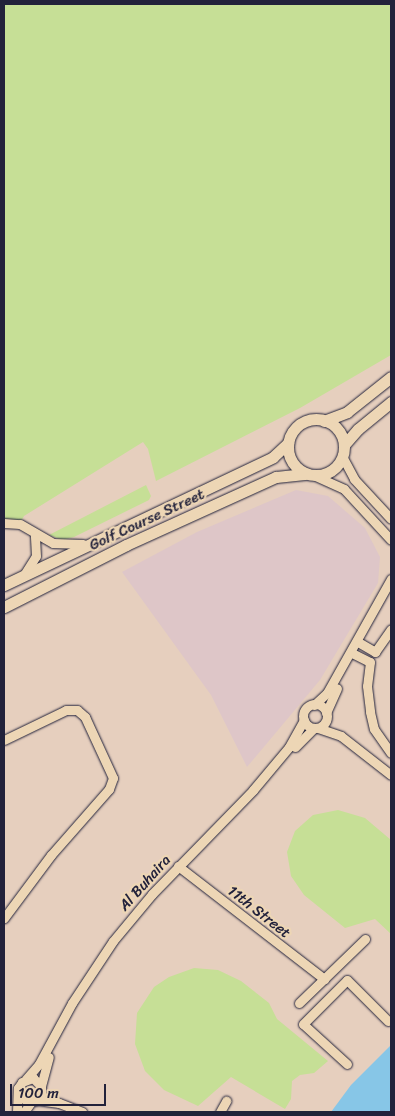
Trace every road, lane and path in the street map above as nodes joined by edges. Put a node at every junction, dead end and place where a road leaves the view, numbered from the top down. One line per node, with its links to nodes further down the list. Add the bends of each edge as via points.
1 (391, 377): 3 (main road, via 347,412)
2 (391, 402): 5 (main road, via 358,429)
3 (324, 421): 4 (main road, via 301,424); 5 (main road, via 338,430)
4 (288, 443): 6 (main road, via 292,462); 12 (main road, Golf Course Street, via 273,458)
5 (343, 450): 6 (main road, via 331,471); 7 (street, via 354,479)
6 (310, 475): 9 (street, via 344,489); 17 (main road, Golf Course Street, via 290,474 268,481 126,545)
7 (391, 519): 9 (street)
8 (4, 523): 10 (street, via 20,524)
9 (382, 527): 11 (street)
10 (35, 534): 12 (street, via 66,546); 13 (street, via 36,556)
11 (391, 540)
12 (91, 542): 13 (main road, Golf Course Street)
13 (24, 575): 15 (main road, Golf Course Street)
14 (391, 579): 19 (street)
15 (4, 585)
16 (391, 593): 19 (street)
17 (4, 607)
18 (391, 629): 20 (street)
19 (360, 643): 20 (street); 21 (street)
20 (375, 652): 22 (street)
21 (354, 654): 22 (street); 23 (street, via 328,693); 24 (street)
22 (370, 662): 29 (street, via 367,686 370,712 374,729)
23 (314, 705): 24 (street, via 322,707); 25 (street, via 305,710)
24 (326, 714): 26 (street); 27 (street)
25 (304, 720): 26 (street); 31 (street, Al Buhaira, via 289,747 253,790)
26 (316, 728): 27 (street); 31 (street, Al Buhaira, via 238,814)
27 (340, 736): 30 (street)
28 (4, 740): 32 (street, via 66,710 77,710 85,717 113,778 110,789 51,855)
29 (391, 753)
30 (391, 775)
31 (180, 868): 34 (street, 11th Street); 38 (street, Al Buhaira, via 113,947)
32 (4, 918)
33 (365, 939): 34 (street)
34 (324, 979): 35 (street)
35 (315, 988): 36 (street); 37 (street)
36 (328, 1000): 39 (street, via 347,980); 40 (street, via 303,1024)
37 (299, 1003)
38 (65, 1021): 41 (street, Al Buhaira); 42 (street, Al Buhaira, via 45,1064)
39 (388, 1021)
40 (347, 1064)
41 (26, 1079): 42 (street, via 35,1079); 43 (street, via 19,1086)
42 (41, 1086): 44 (street); 46 (street)
43 (20, 1096): 44 (street); 47 (street)
44 (34, 1101): 46 (street); 48 (street)
45 (226, 1101): 50 (street)
46 (59, 1103): 49 (street)
47 (17, 1112)
48 (24, 1112)
49 (82, 1112)
50 (220, 1112)

